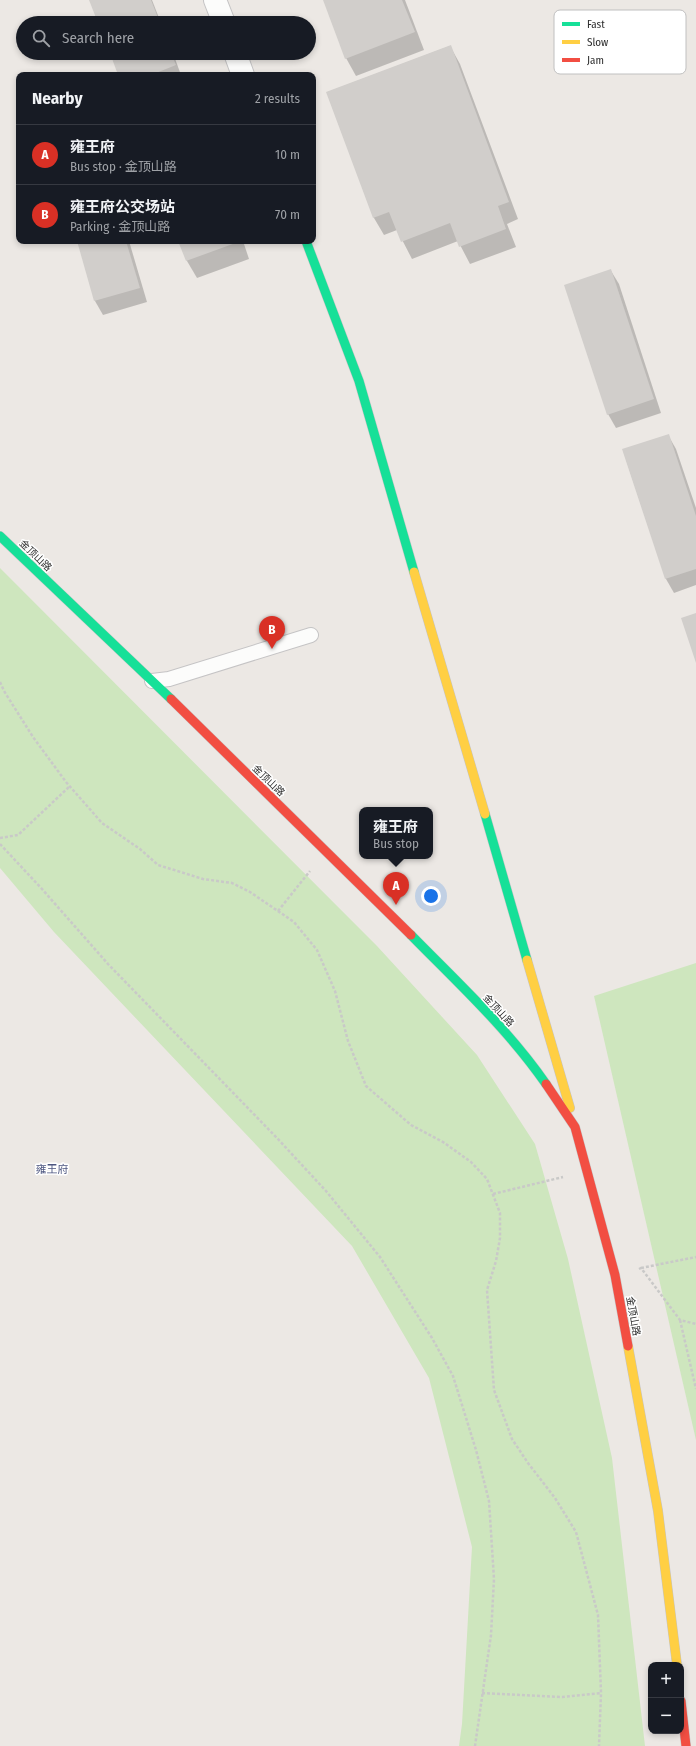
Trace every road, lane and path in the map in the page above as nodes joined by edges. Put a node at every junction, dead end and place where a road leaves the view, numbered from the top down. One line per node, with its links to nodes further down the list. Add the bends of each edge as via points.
1 (215, 0): 2 (street)
2 (221, 16)
3 (238, 60): 4 (street)
4 (242, 72)
5 (307, 244): 15 (street, via 358,381)
6 (0, 536): 8 (street, 金顶山路)
7 (311, 635): 8 (lane, via 169,679)
8 (152, 681): 13 (street, 金顶山路)
9 (0, 682): 10 (path, via 33,737)
10 (70, 786): 11 (path, via 18,835); 14 (path, via 102,823 158,865 203,879 232,884 250,892)
11 (0, 838)
12 (0, 844): 25 (path, via 108,964 326,1191 380,1257 432,1338 453,1376 489,1501 494,1579)
13 (325, 851): 14 (path); 15 (street, 金顶山路, via 495,1020 531,1062)
14 (278, 911): 17 (path, via 294,922 317,950 335,991 348,1041 366,1086 411,1125 443,1142 471,1162 487,1179)
15 (575, 1127): 16 (street, 金顶山路)
16 (587, 1171): 17 (path); 20 (street, 金顶山路)
17 (493, 1194): 26 (path, via 500,1213 500,1238 487,1290 494,1390 512,1439 576,1532 598,1615)
18 (696, 1257): 19 (path)
19 (640, 1268): 20 (path); 21 (path)
20 (615, 1275): 24 (street, 金顶山路, via 658,1511)
21 (680, 1320): 22 (path); 23 (path)
22 (696, 1324)
23 (696, 1389)
24 (677, 1662)
25 (482, 1693): 26 (path, via 562,1697); 28 (path)
26 (601, 1693): 29 (path)
27 (684, 1728): 30 (street)
28 (475, 1746)
29 (600, 1746)
30 (686, 1746)

